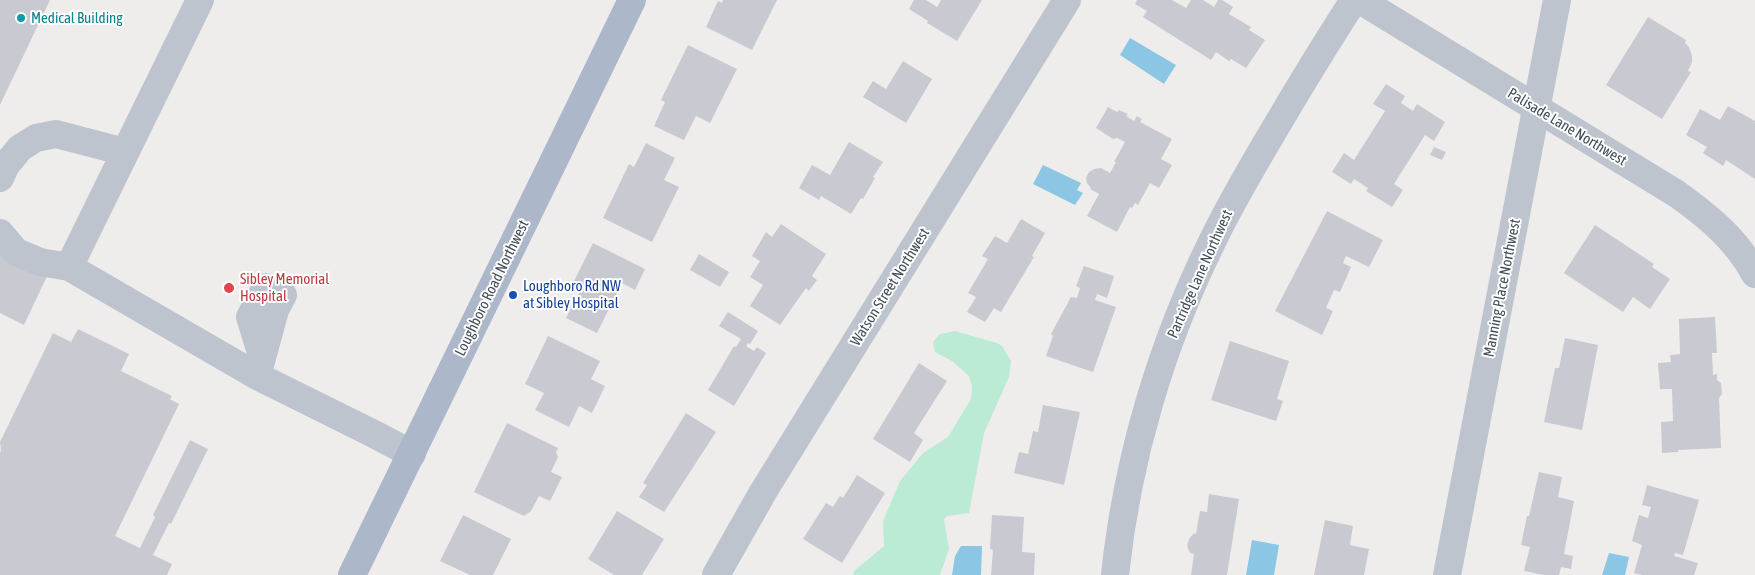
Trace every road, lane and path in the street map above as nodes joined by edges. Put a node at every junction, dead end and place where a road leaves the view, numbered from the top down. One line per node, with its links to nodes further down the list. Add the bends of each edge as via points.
1 (200, 0): 8 (street)
2 (632, 0): 15 (main road, Loughboro Road Northwest)
3 (1068, 0): 17 (street, Watson Street Northwest, via 763,492)
4 (1354, 0): 18 (street, Partridge Lane Northwest, via 1244,181 1187,296 1162,364 1137,450)
5 (1360, 0): 7 (street, Palisade Lane Northwest)
6 (1557, 0): 7 (street, Manning Place Northwest)
7 (1536, 108): 12 (street, Palisade Lane Northwest, via 1698,210 1719,226); 19 (street, Manning Place Northwest)
8 (126, 152): 9 (street, via 56,134 36,138 20,148); 11 (street)
9 (0, 178)
10 (0, 233): 11 (street, via 16,252 40,262)
11 (69, 267): 14 (street)
12 (1755, 274)
13 (275, 291): 14 (street, via 275,310)
14 (260, 366): 15 (street)
15 (412, 454): 16 (main road, Loughboro Road Northwest)
16 (352, 575)
17 (716, 575)
18 (1114, 575)
19 (1447, 575)

